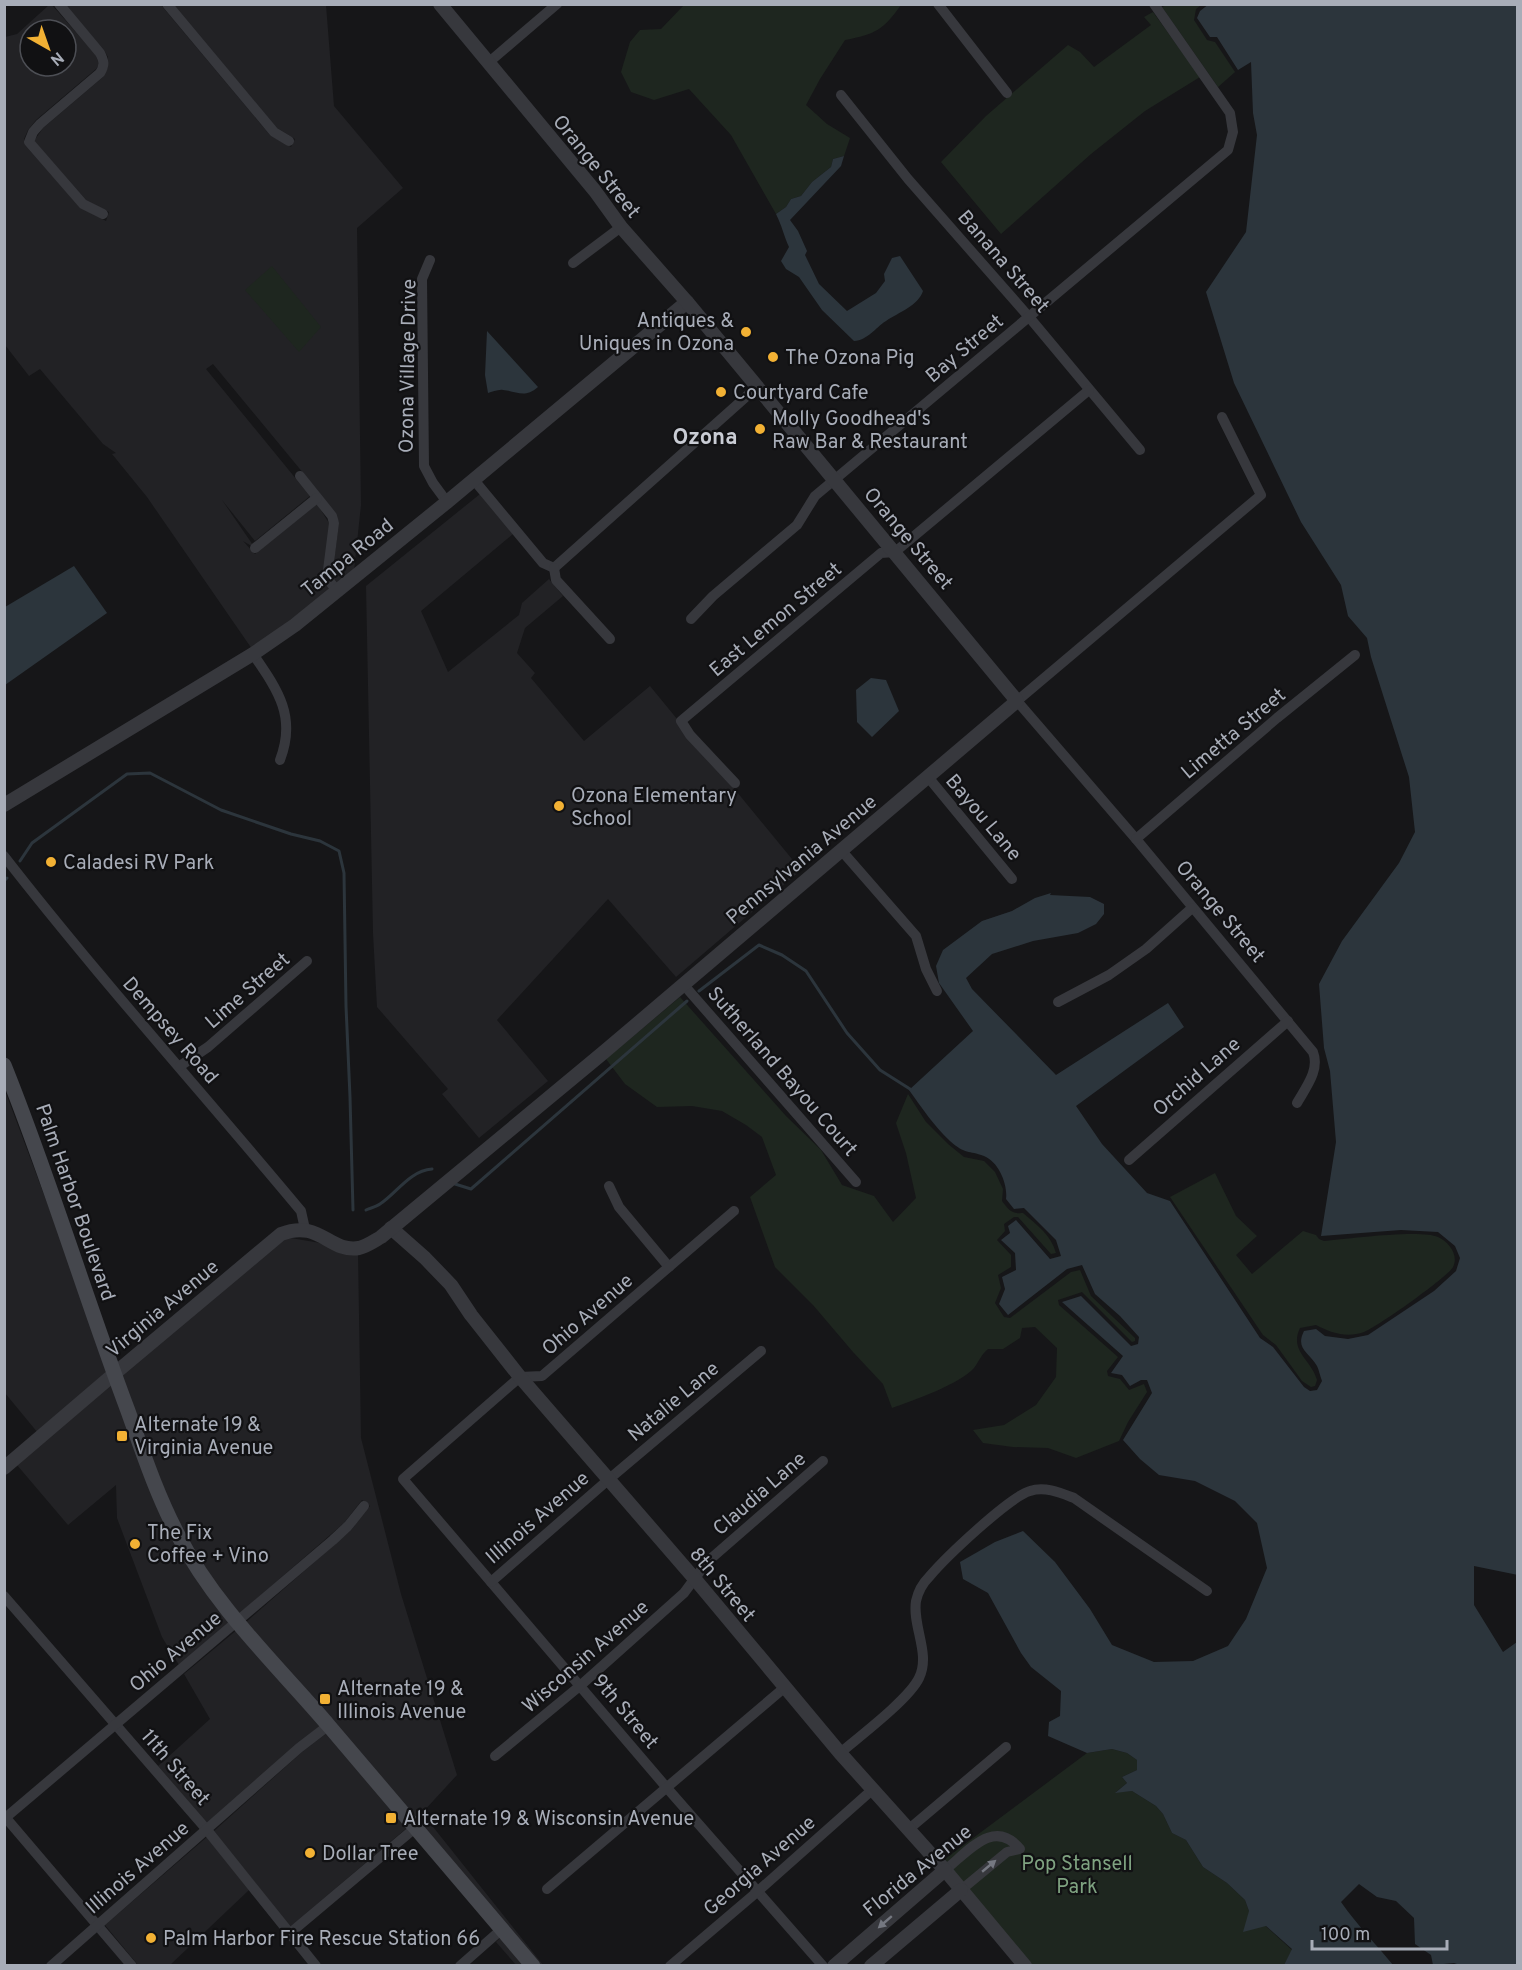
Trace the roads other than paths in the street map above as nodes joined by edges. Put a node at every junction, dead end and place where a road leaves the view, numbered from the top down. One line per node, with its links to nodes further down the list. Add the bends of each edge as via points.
1 (58, 4): 11 (street, via 100,53 104,67 40,124 29,142 83,204)
2 (167, 4): 10 (street, via 274,132)
3 (440, 4): 7 (street, Orange Street)
4 (557, 4): 7 (street)
5 (938, 4): 8 (street)
6 (1154, 4): 16 (street, Bay Street, via 1230,113 1233,132 1228,150)
7 (488, 63): 12 (street, Orange Street)
8 (1007, 93)
9 (841, 95): 16 (street, Banana Street, via 908,179)
10 (289, 141)
11 (103, 214)
12 (621, 227): 14 (street); 15 (street, Orange Street)
13 (430, 260): 25 (street, Ozona Village Drive, via 422,279 424,466)
14 (573, 263)
15 (687, 302): 17 (street, Orange Street); 22 (street, Tampa Road)
16 (1029, 317): 18 (street, Banana Street); 23 (street, Bay Street)
17 (758, 387): 23 (street, Orange Street); 28 (street)
18 (1089, 390): 20 (street, Banana Street); 27 (street, East Lemon Street)
19 (1222, 417): 34 (street, Pennsylvania Avenue, via 1261,495)
20 (1140, 450)
21 (300, 476): 24 (street)
22 (474, 480): 25 (street, Tampa Road); 28 (street, via 543,563)
23 (834, 480): 27 (street, Orange Street); 30 (street, Bay Street, via 815,496 797,525)
24 (317, 498): 26 (street); 29 (street, via 334,523 327,578)
25 (447, 502): 29 (street, Tampa Road)
26 (255, 548)
27 (895, 552): 34 (street, Orange Street); 37 (street, East Lemon Street, via 881,553 681,721)
28 (554, 568): 31 (street, via 556,580)
29 (337, 591): 32 (street, Tampa Road)
30 (692, 618)
31 (610, 639)
32 (254, 654): 35 (street, via 283,704 288,726); 38 (street, Tampa Road)
33 (1355, 655): 39 (street, Limetta Street)
34 (1017, 701): 36 (street, Pennsylvania Avenue); 39 (street, Orange Street)
35 (280, 760)
36 (928, 777): 40 (street, Pennsylvania Avenue); 42 (street, Bayou Lane)
37 (735, 783)
38 (4, 805)
39 (1136, 839): 43 (street, Orange Street)
40 (841, 850): 45 (street, Pennsylvania Avenue); 46 (street, via 915,936)
41 (4, 856): 50 (street, Dempsey Road, via 124,1005)
42 (1012, 879)
43 (1192, 908): 47 (street, via 1146,949 1109,975); 48 (street, Orange Street)
44 (307, 961): 50 (street, Lime Street, via 208,1047)
45 (683, 984): 53 (street, Sutherland Bayou Court); 56 (street, Pennsylvania Avenue)
46 (937, 991)
47 (1058, 1002)
48 (1288, 1021): 51 (street, Orange Street, via 1316,1060 1316,1069); 52 (street, Orchid Lane)
49 (4, 1065): 60 (main road, Palm Harbor Boulevard)
50 (180, 1066): 57 (street, Dempsey Road, via 301,1211)
51 (1297, 1103)
52 (1129, 1160)
53 (856, 1182)
54 (609, 1185): 58 (street, via 620,1207)
55 (734, 1211): 58 (street, Ohio Avenue)
56 (391, 1228): 57 (street, Pennsylvania Avenue, via 361,1248 337,1245); 61 (street, 8th Street, via 451,1285)
57 (305, 1229): 60 (street, Virginia Avenue, via 281,1234)
58 (669, 1267): 61 (street, Ohio Avenue, via 542,1376)
59 (761, 1351): 65 (street, Natalie Lane)
60 (114, 1374): 63 (street, Virginia Avenue); 71 (main road, via 177,1534)
61 (520, 1377): 64 (street, Ohio Avenue); 65 (street, 8th Street)
62 (823, 1461): 67 (street, Claudia Lane, via 707,1562)
63 (4, 1468)
64 (404, 1479): 68 (street, 9th Street)
65 (608, 1480): 67 (street, 8th Street); 68 (street, Illinois Avenue)
66 (364, 1506): 71 (street, Ohio Avenue, via 348,1526)
67 (694, 1578): 72 (street, Wisconsin Avenue, via 684,1593); 73 (street, 8th Street)
68 (490, 1582): 72 (street, 9th Street)
69 (1207, 1591): 77 (street, via 1074,1498 1058,1491 1030,1491 1012,1501 928,1577 916,1599 923,1658 920,1676 911,1691)
70 (4, 1596): 74 (street, 11th Street)
71 (238, 1622): 74 (street, Ohio Avenue); 75 (main road)
72 (581, 1685): 78 (street, Wisconsin Avenue); 79 (street, 9th Street)
73 (784, 1688): 77 (street, 8th Street); 79 (street)
74 (116, 1725): 81 (street, Ohio Avenue); 84 (street, 11th Street)
75 (329, 1725): 82 (main road); 84 (street, Illinois Avenue)
76 (1006, 1747): 83 (street)
77 (840, 1753): 80 (street, 8th Street)
78 (495, 1756)
79 (667, 1788): 86 (street); 88 (street, 9th Street)
80 (872, 1790): 83 (street, 8th Street); 88 (street, Georgia Avenue)
81 (5, 1818): 89 (street)
82 (415, 1828): 90 (main road); 91 (street)
83 (909, 1829): 85 (street, 8th Street)
84 (207, 1830): 89 (street, Illinois Avenue); 91 (street, 11th Street)
85 (945, 1870): 87 (street, 8th Street); 87 (street, Florida Avenue, one-way to 85, via 1007,1852 1020,1849 1013,1840 998,1834 985,1838); 99 (street, Florida Avenue, one-way to 99)
86 (547, 1889)
87 (961, 1890): 100 (street, Florida Avenue); 101 (street, 8th Street)
88 (757, 1892): 97 (street, Georgia Avenue); 98 (street, 9th Street)
89 (98, 1924): 92 (street, Illinois Avenue); 93 (street)
90 (502, 1929): 95 (street); 96 (main road)
91 (290, 1934): 94 (street, 11th Street)
92 (51, 1965)
93 (132, 1965)
94 (316, 1965)
95 (460, 1965)
96 (533, 1965)
97 (670, 1965)
98 (823, 1965)
99 (834, 1965)
100 (871, 1965)
101 (1025, 1965)

